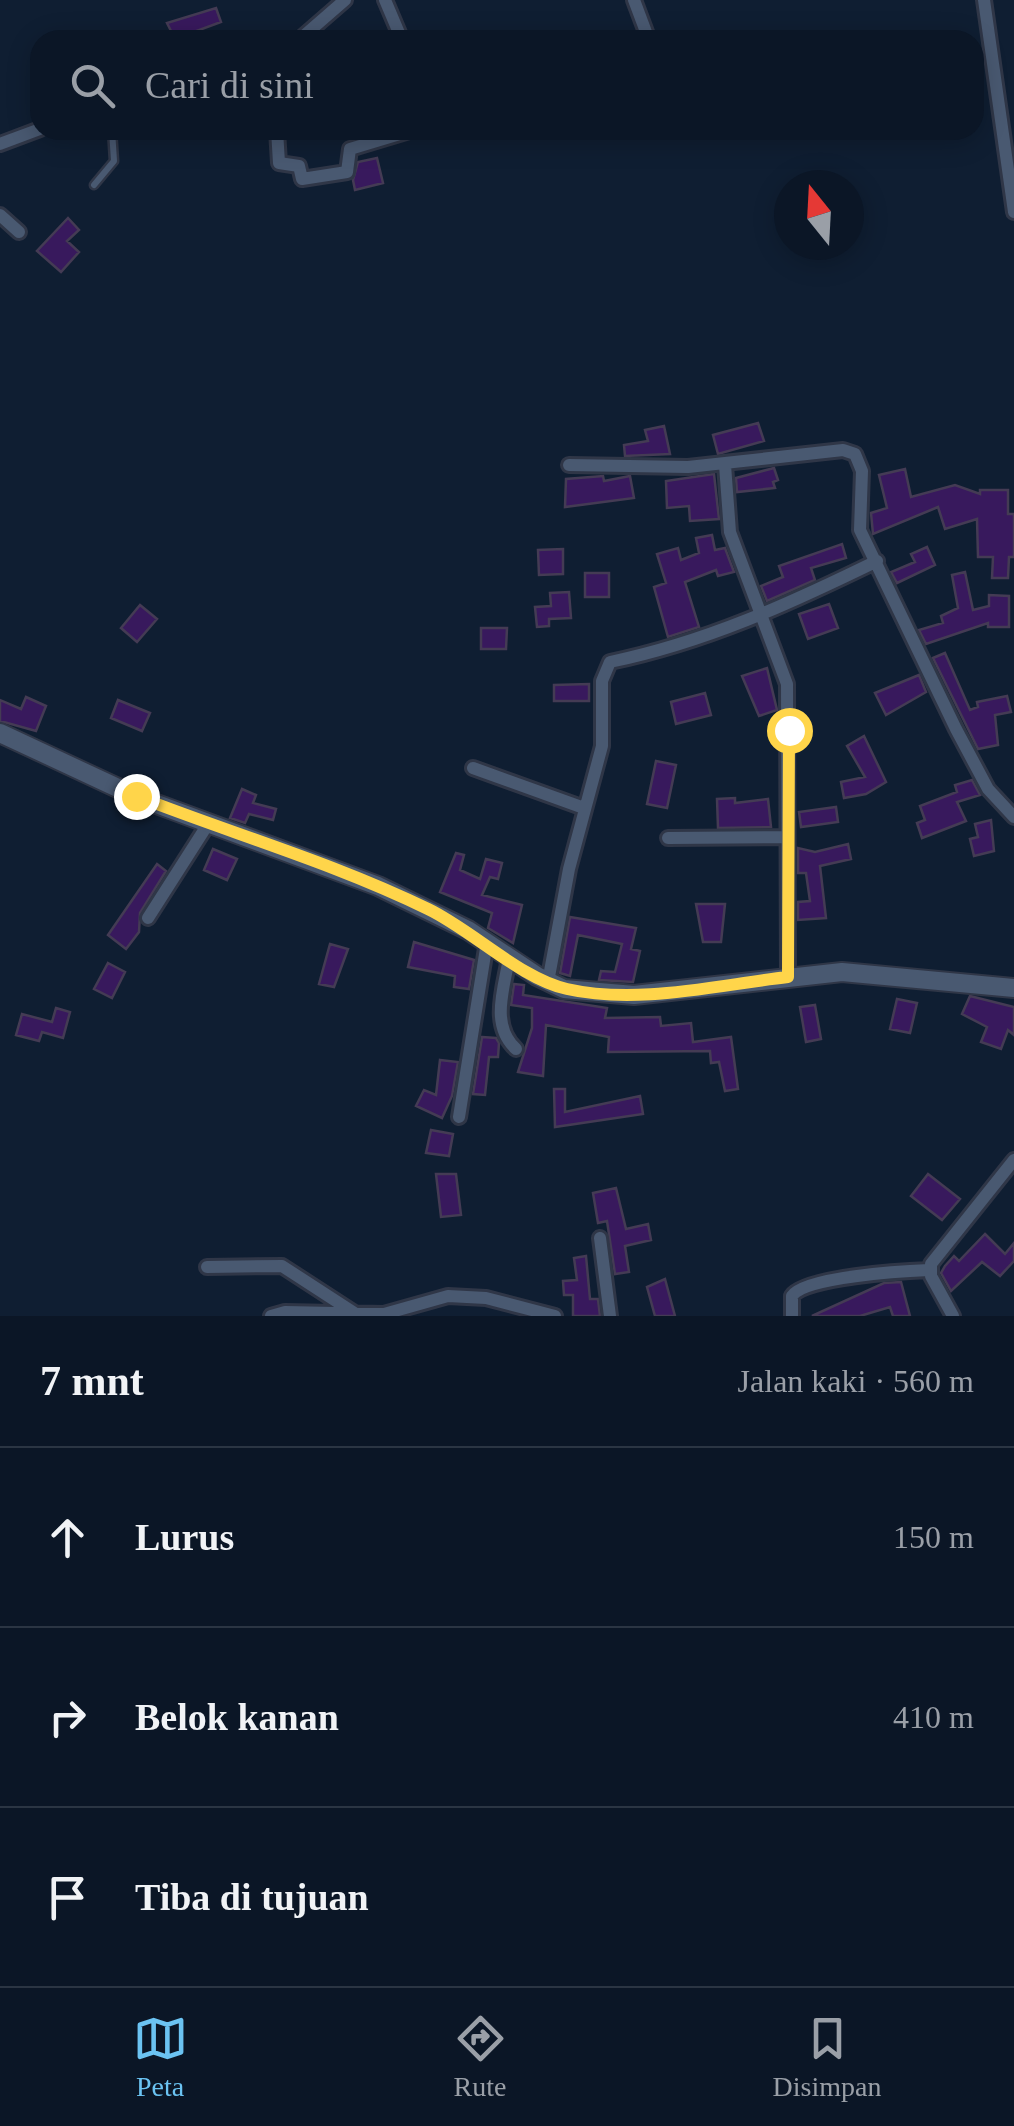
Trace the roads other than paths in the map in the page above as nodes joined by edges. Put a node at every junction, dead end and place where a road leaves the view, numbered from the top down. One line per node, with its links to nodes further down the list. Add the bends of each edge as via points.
1 (345, 0): 5 (street)
2 (385, 0): 6 (street)
3 (634, 0): 7 (street)
4 (984, 0): 14 (street)
5 (310, 30)
6 (398, 30)
7 (645, 30)
8 (30, 133): 12 (street)
9 (113, 140): 13 (lane, via 114,161)
10 (278, 140): 11 (street, via 280,163 298,166 302,178 343,173 350,149)
11 (379, 140)
12 (0, 144)
13 (94, 185)
14 (1014, 212)
15 (0, 215): 16 (street)
16 (19, 232)
17 (568, 465): 18 (street)
18 (725, 465): 19 (street, via 850,450 862,472 860,530); 20 (street, via 730,532)
19 (877, 561): 20 (street); 24 (street, via 956,730 988,789)
20 (762, 617): 23 (street, via 670,650 610,662 602,681 602,746); 26 (street, via 787,684)
21 (0, 733): 25 (street)
22 (473, 768): 23 (street)
23 (584, 808): 32 (street)
24 (1014, 817)
25 (208, 824): 28 (street); 29 (street, via 345,872)
26 (786, 837): 27 (street); 31 (street)
27 (668, 838)
28 (148, 918)
29 (486, 942): 30 (street); 35 (street)
30 (509, 958): 32 (street); 34 (street, via 500,1021)
31 (788, 977): 32 (street, via 634,994); 33 (street, via 842,972)
32 (548, 982)
33 (1014, 988)
34 (516, 1049)
35 (459, 1117)
36 (1014, 1160): 39 (street)
37 (600, 1238): 43 (street)
38 (207, 1267): 41 (street, via 282,1266)
39 (929, 1270): 44 (street, via 814,1283 793,1292); 45 (street)
40 (271, 1316): 41 (street)
41 (358, 1316): 42 (street, via 448,1296 486,1298)
42 (554, 1316)
43 (610, 1316)
44 (792, 1316)
45 (953, 1316)

